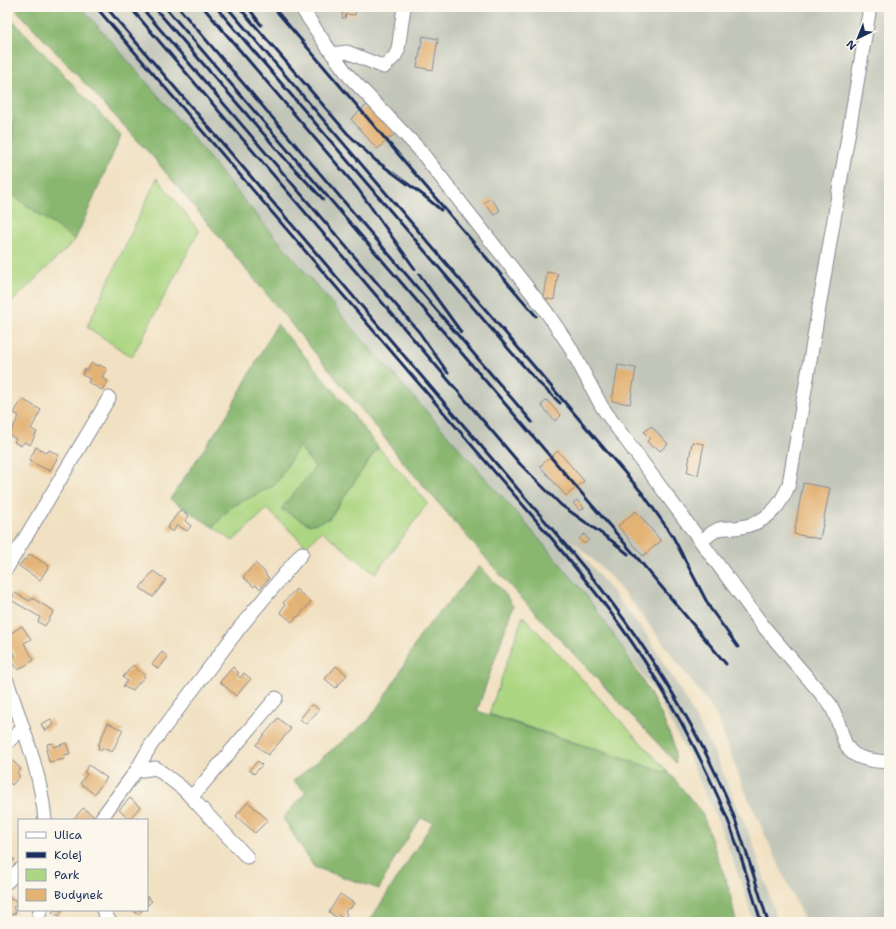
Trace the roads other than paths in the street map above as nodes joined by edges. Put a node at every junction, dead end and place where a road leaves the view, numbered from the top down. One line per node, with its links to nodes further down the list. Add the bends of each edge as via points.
1 (301, 7): 4 (street)
2 (404, 7): 4 (street, via 398,50 384,67 347,52)
3 (870, 7): 6 (street, via 790,484 781,502 762,520 743,527 718,530)
4 (332, 54): 6 (street, via 348,75 418,148 545,310 569,345 602,406)
5 (109, 398): 8 (street)
6 (701, 541): 13 (street, via 764,627 830,704 850,752 861,758)
7 (302, 553): 14 (street, via 241,626 151,745)
8 (7, 568)
9 (7, 681): 11 (street)
10 (276, 698): 15 (street)
11 (23, 728): 12 (street); 16 (street, via 38,779)
12 (7, 743)
13 (889, 762)
14 (136, 771): 15 (street, via 156,768); 17 (street)
15 (190, 796): 18 (street)
16 (45, 819)
17 (101, 819)
18 (247, 857)
19 (18, 871): 20 (street)
20 (7, 882)
21 (40, 911): 23 (street)
22 (103, 911): 24 (street)
23 (38, 922)
24 (110, 922)

